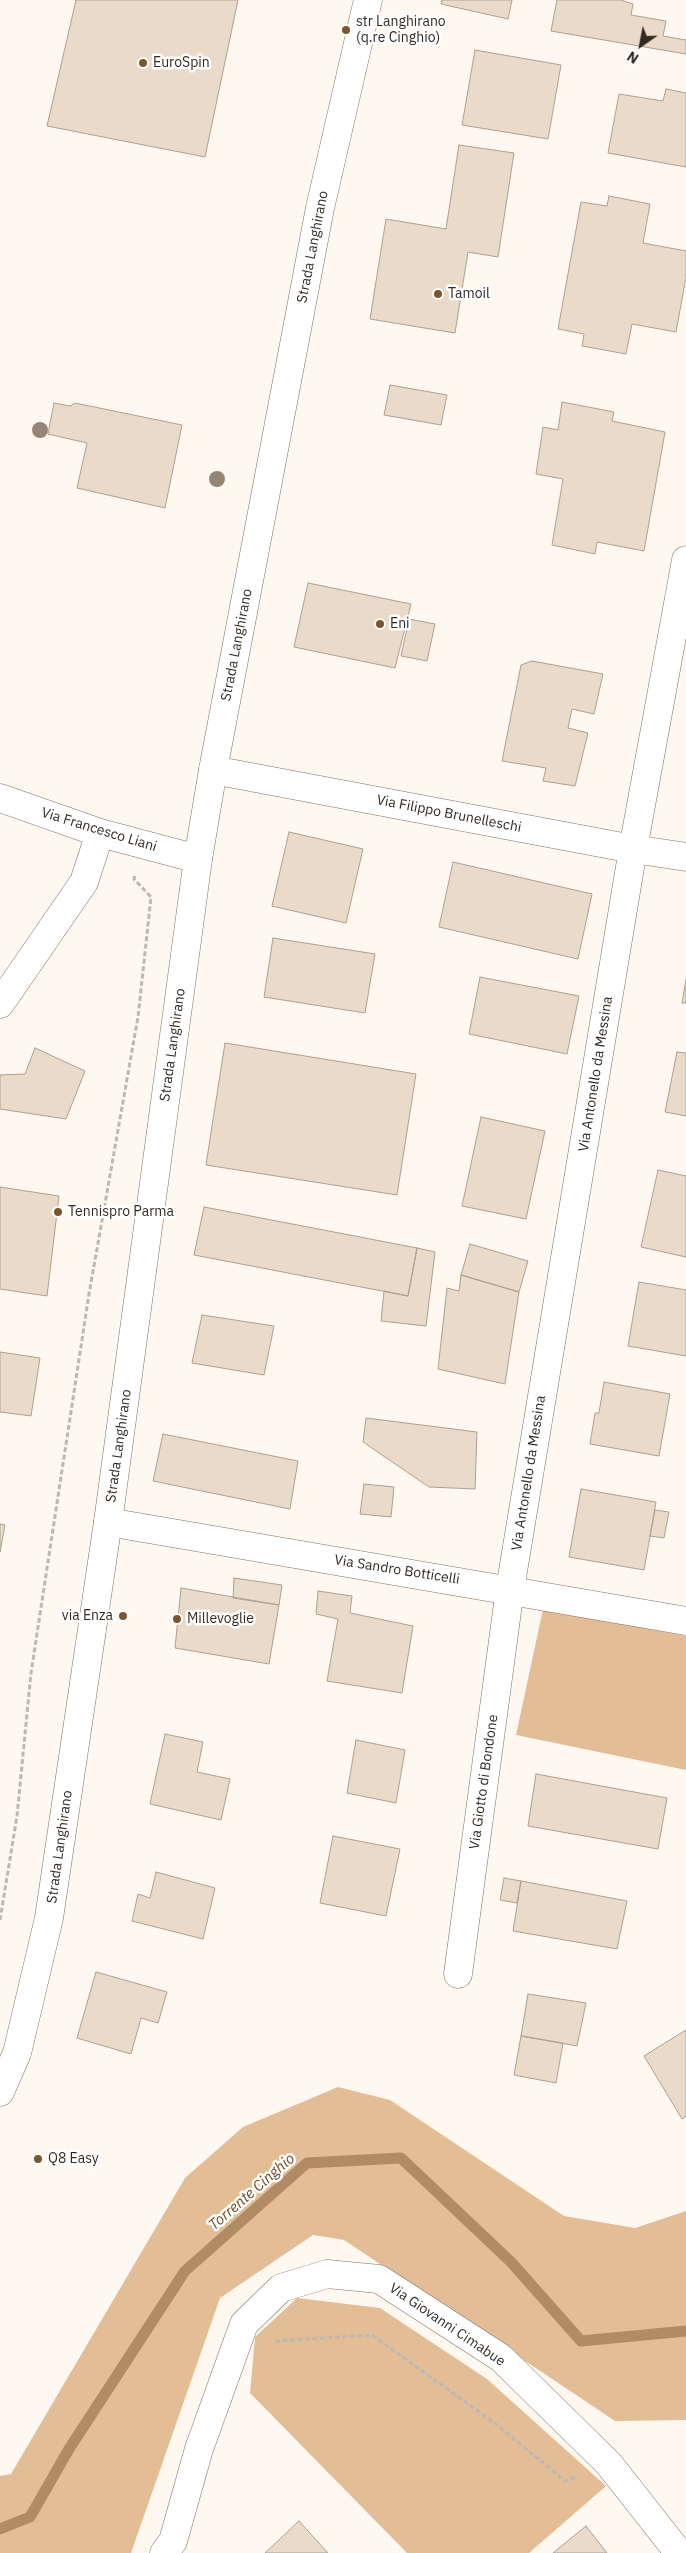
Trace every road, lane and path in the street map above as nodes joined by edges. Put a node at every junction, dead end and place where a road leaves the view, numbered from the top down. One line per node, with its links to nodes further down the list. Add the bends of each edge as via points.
1 (368, 0): 3 (street, Strada Langhirano, via 320,208)
2 (686, 560): 6 (street, Via Antonello da Messina)
3 (213, 770): 6 (street, Via Filippo Brunelleschi); 8 (street, Strada Langhirano)
4 (0, 798): 5 (street, Via Francesco Liani)
5 (100, 833): 8 (street, Via Francesco Liani); 9 (street, via 84,882)
6 (634, 849): 7 (street, Via Filippo Brunelleschi); 11 (street, Via Antonello da Messina)
7 (686, 857)
8 (198, 859): 10 (street, Strada Langhirano)
9 (0, 1004)
10 (108, 1522): 11 (street, Via Sandro Botticelli); 14 (street, Strada Langhirano, via 49,1918 17,2053)
11 (510, 1589): 12 (street, Via Sandro Botticelli); 13 (street, Via Giotto di Bondone)
12 (686, 1621)
13 (458, 1974)
14 (0, 2092)
15 (269, 2348): 16 (path, via 275,2341 372,2335 496,2424 565,2481)
16 (609, 2464): 17 (street, Via Giovanni Cimabue, via 501,2358 379,2280 327,2274 281,2288 244,2324 201,2442 173,2541); 18 (street, Via Giovanni Cimabue)
17 (164, 2553)
18 (679, 2553)

